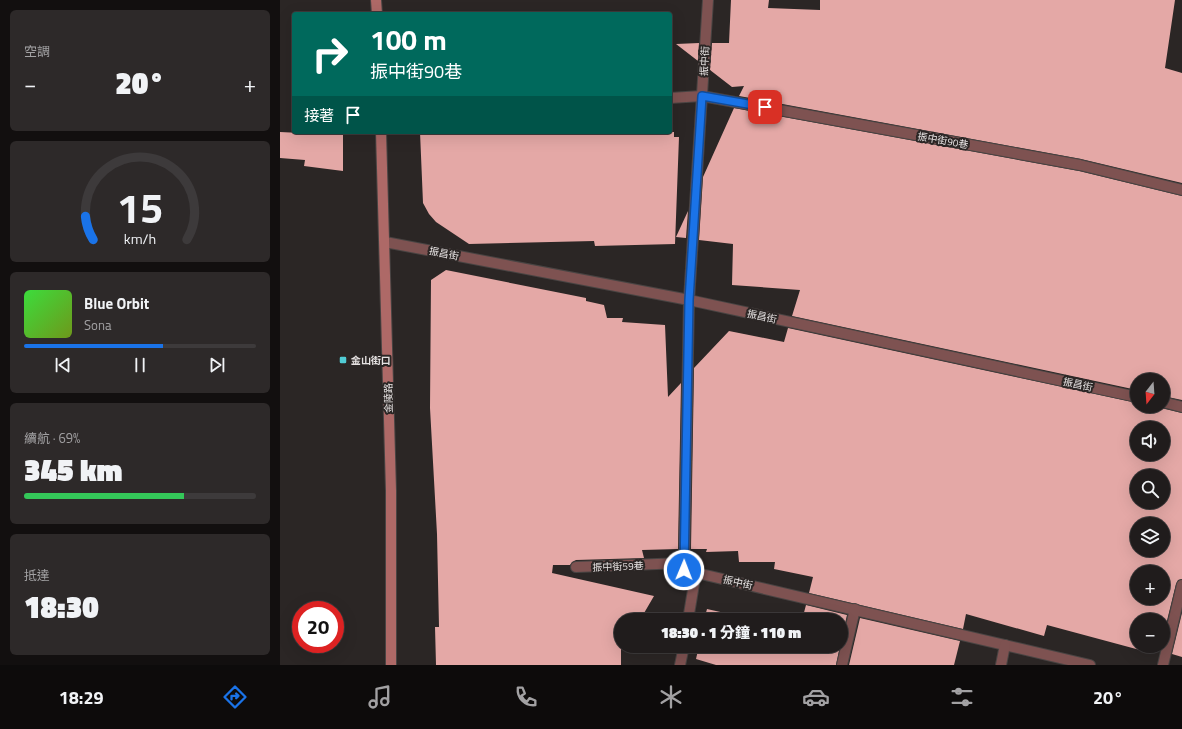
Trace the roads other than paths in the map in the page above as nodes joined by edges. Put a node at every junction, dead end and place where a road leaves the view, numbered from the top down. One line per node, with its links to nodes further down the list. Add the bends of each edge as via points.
1 (376, 0): 3 (main road)
2 (708, 0): 4 (lane, 振中街)
3 (377, 12)
4 (702, 96): 5 (lane, 振中街90巷); 7 (lane, 振中街90巷, via 1080,165); 9 (lane, 振中街)
5 (672, 98)
6 (381, 134): 8 (main road, 金陵路)
7 (1182, 190)
8 (384, 242): 9 (lane, 振昌街); 21 (main road, 金陵路, via 391,492)
9 (689, 300): 10 (lane, 振昌街); 13 (lane, 振中街)
10 (1130, 395)
11 (1170, 403): 12 (lane)
12 (1182, 406)
13 (684, 563): 14 (lane, 振中街59巷); 15 (lane, 振中街, via 684,570)
14 (576, 567)
15 (696, 572): 17 (lane, 振中街); 18 (lane)
16 (1182, 585): 26 (lane)
17 (855, 609): 19 (lane, 振中街); 23 (lane)
18 (689, 613)
19 (1005, 645): 24 (lane); 25 (lane, 振中街)
20 (683, 653): 22 (lane)
21 (391, 665)
22 (680, 665)
23 (842, 665)
24 (1000, 665)
25 (1090, 665)
26 (1163, 665)

